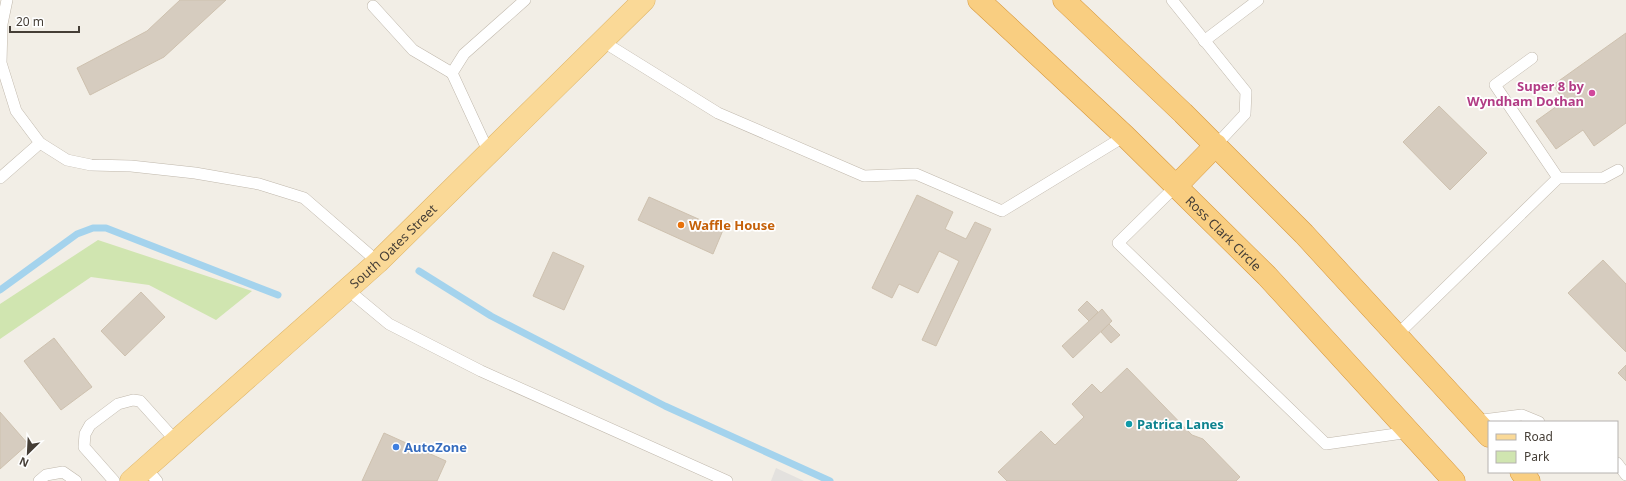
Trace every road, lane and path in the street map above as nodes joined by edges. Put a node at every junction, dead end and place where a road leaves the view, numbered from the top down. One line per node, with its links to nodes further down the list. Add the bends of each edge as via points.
1 (7, 0): 14 (lane, via 2,24 1,63 16,111)
2 (525, 0): 12 (lane, via 464,54)
3 (644, 0): 10 (main road, South Oates Street)
4 (979, 0): 13 (highway, Ross Clark Circle)
5 (1064, 0): 15 (highway)
6 (1172, 0): 9 (lane)
7 (1258, 0): 9 (lane)
8 (374, 2): 12 (lane, via 413,50)
9 (1204, 40): 15 (lane, via 1246,92 1245,114)
10 (602, 41): 13 (lane, via 718,113 864,176 916,174 1002,210); 16 (main road, South Oates Street)
11 (1532, 58): 19 (lane, via 1495,85)
12 (452, 73): 16 (lane)
13 (1125, 136): 20 (highway, Ross Clark Circle)
14 (40, 143): 18 (lane); 21 (lane, via 67,160 91,165 131,166 195,173 259,184 304,198)
15 (1216, 145): 20 (highway); 23 (highway, via 1304,234)
16 (488, 153): 21 (main road, South Oates Street)
17 (1618, 170): 19 (lane, via 1603,178)
18 (0, 178)
19 (1558, 178): 23 (lane)
20 (1177, 185): 27 (highway, Ross Clark Circle, via 1267,276); 27 (lane, via 1118,243 1326,444)
21 (378, 262): 22 (main road, South Oates Street)
22 (348, 290): 28 (main road, South Oates Street); 36 (lane, via 389,324 481,371)
23 (1397, 335): 26 (highway)
24 (1504, 421): 25 (lane, via 1522,415)
25 (1537, 421)
26 (1482, 428)
27 (1411, 432): 37 (highway, Ross Clark Circle)
28 (176, 441): 32 (main road, South Oates Street); 35 (lane, via 140,401 118,404 90,425 85,434 84,447)
29 (1618, 464): 31 (lane)
30 (1522, 473): 38 (highway)
31 (1626, 475)
32 (144, 477)
33 (39, 481): 34 (lane, via 46,475 64,472)
34 (76, 481)
35 (114, 481)
36 (727, 481)
37 (1454, 481)
38 (1529, 481)

